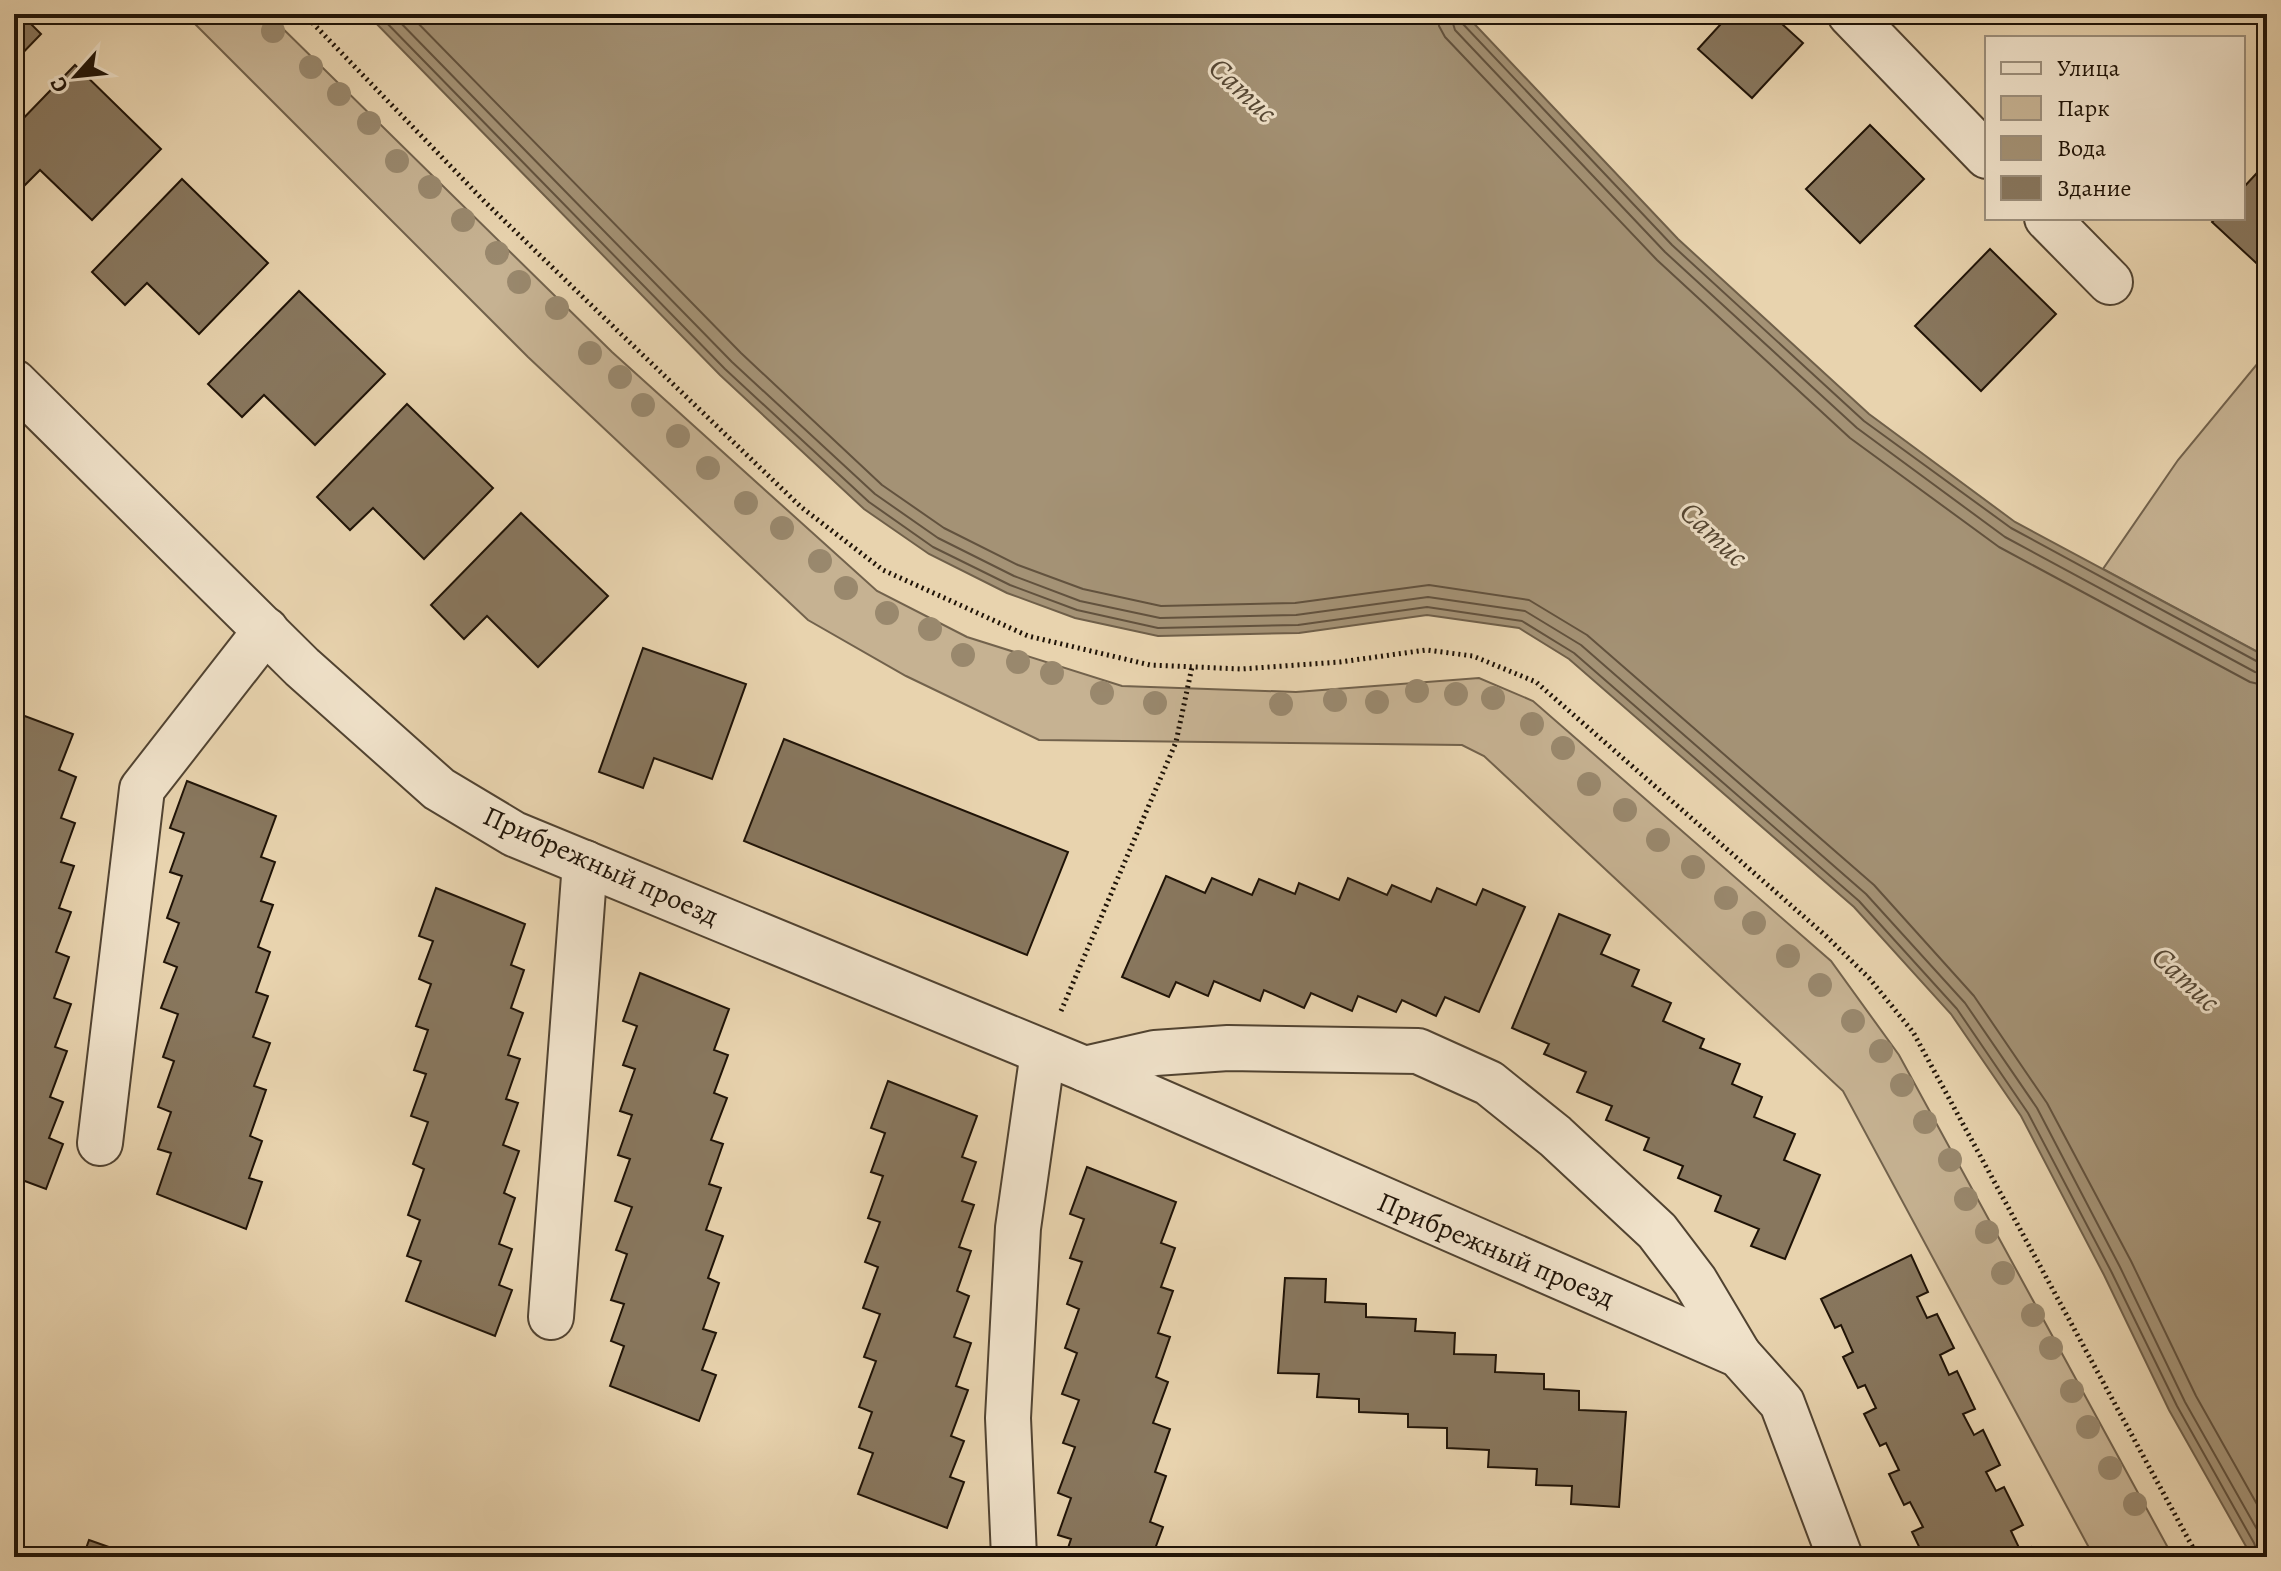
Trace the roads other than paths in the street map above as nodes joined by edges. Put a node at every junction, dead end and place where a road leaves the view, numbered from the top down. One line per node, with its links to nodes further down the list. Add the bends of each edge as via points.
1 (1850, 14): 2 (street)
2 (1985, 154)
3 (2049, 220): 4 (street)
4 (2110, 282)
5 (14, 382): 6 (street, Прибрежный проезд)
6 (266, 630): 7 (street, Прибрежный проезд, via 439,789 514,834); 10 (street, via 142,789)
7 (585, 863): 8 (street, Прибрежный проезд); 11 (street)
8 (1043, 1052): 9 (street, Прибрежный проезд); 13 (street, via 1018,1228 1008,1418)
9 (1085, 1069): 12 (street, Прибрежный проезд); 12 (street, via 1155,1053 1228,1048 1418,1051 1489,1083 1657,1231 1695,1281)
10 (100, 1143)
11 (551, 1317)
12 (1739, 1355): 14 (street, Прибрежный проезд, via 1782,1403)
13 (1014, 1557)
14 (1840, 1557)

